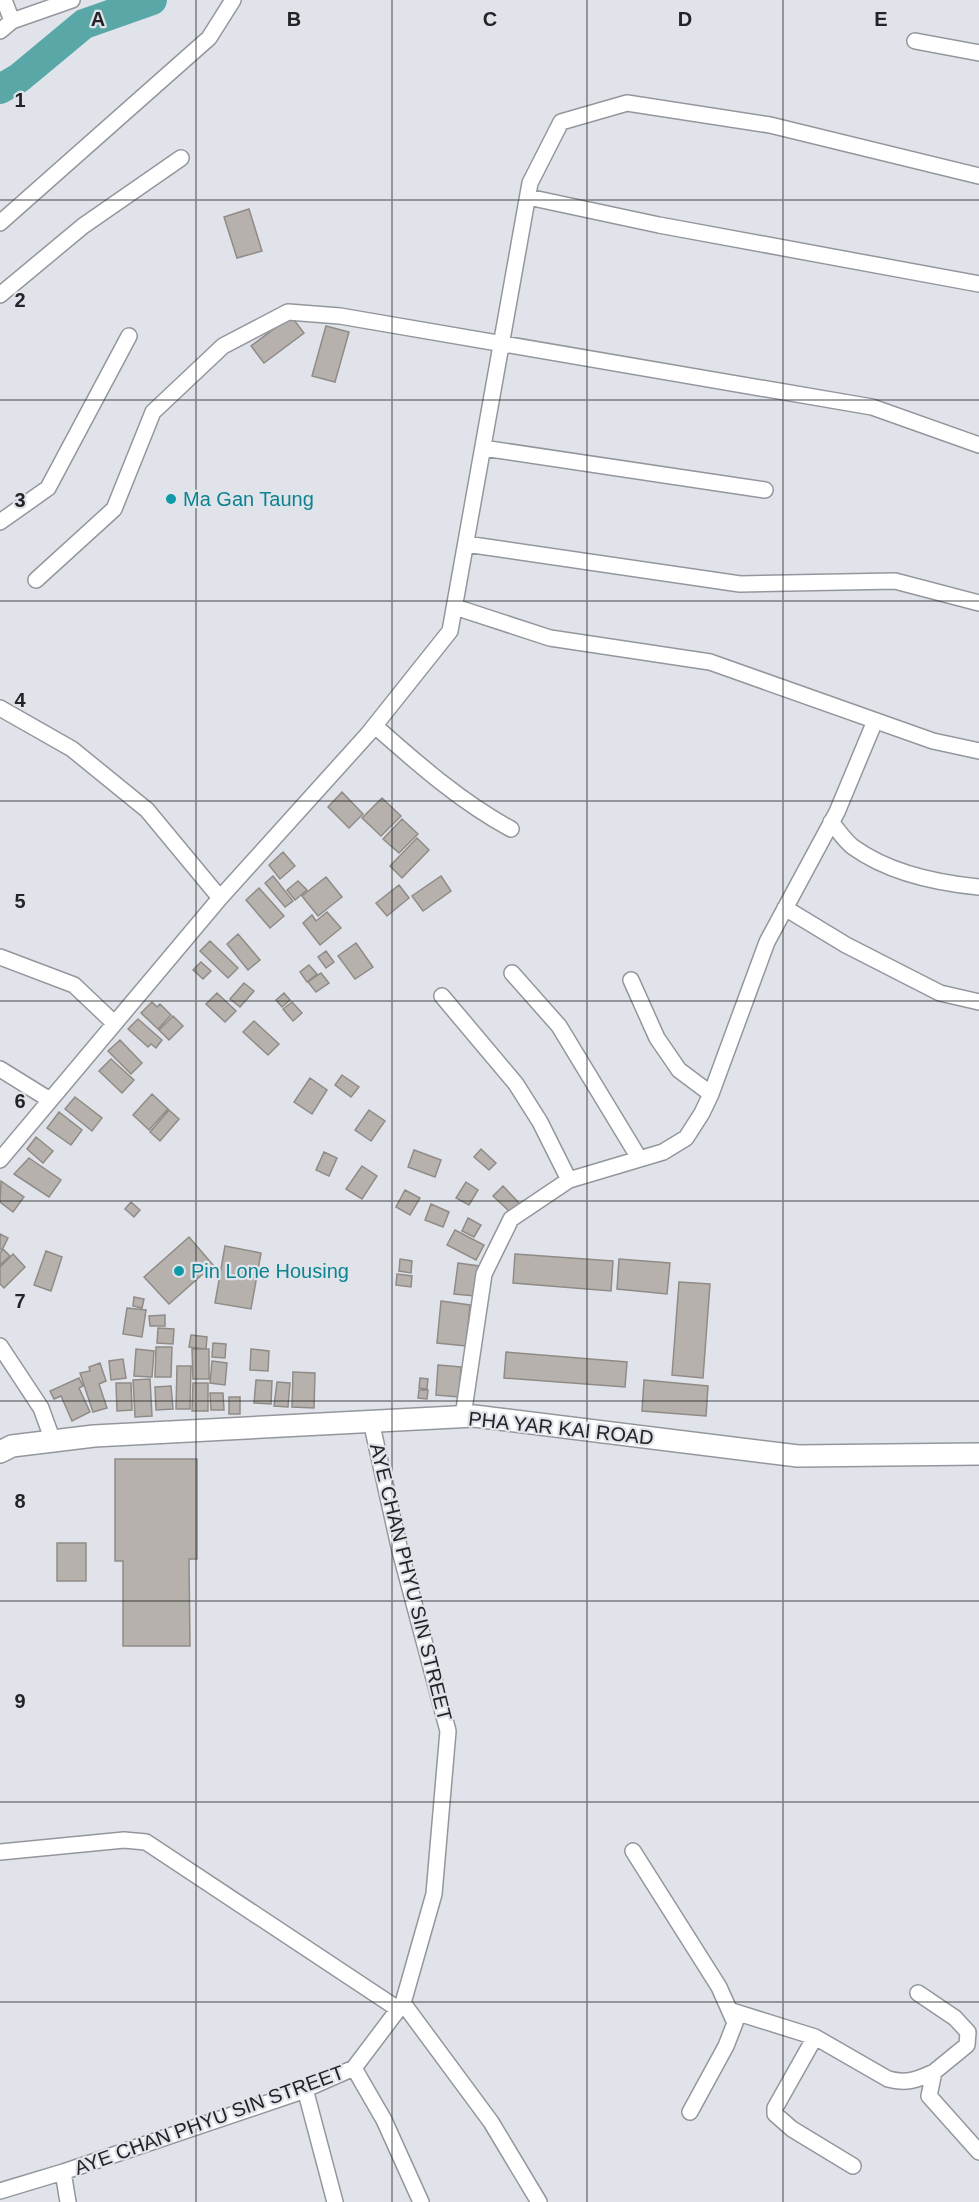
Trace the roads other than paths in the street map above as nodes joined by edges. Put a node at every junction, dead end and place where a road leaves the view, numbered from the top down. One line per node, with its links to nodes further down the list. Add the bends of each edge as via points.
1 (4, 0): 4 (street)
2 (72, 0): 4 (street)
3 (233, 0): 10 (street, via 209,38)
4 (6, 26)
5 (915, 42): 6 (street)
6 (979, 54)
7 (181, 158): 12 (street, via 83,226)
8 (979, 176): 9 (street, via 770,125 627,103 561,122 530,183)
9 (528, 197): 11 (street); 14 (street)
10 (0, 223)
11 (979, 284)
12 (0, 295)
13 (129, 336): 18 (street, via 48,488)
14 (501, 345): 15 (street, via 872,407); 16 (street); 20 (street, via 340,316 288,312 223,346 153,412 114,509)
15 (979, 445)
16 (483, 448): 17 (street); 19 (street)
17 (765, 490)
18 (0, 522)
19 (466, 544): 21 (street, via 740,584 895,581); 22 (street)
20 (36, 580)
21 (979, 603)
22 (455, 607): 24 (street, via 550,638 710,662); 25 (street, via 450,631)
23 (0, 708): 30 (street, via 72,749 147,810)
24 (875, 721): 26 (street, via 933,741); 27 (street)
25 (375, 726): 28 (street, via 427,771); 30 (street)
26 (979, 751)
27 (831, 822): 29 (street, via 853,847 891,866 930,880); 31 (street)
28 (511, 829)
29 (979, 887)
30 (220, 898): 37 (street)
31 (785, 908): 36 (street, via 846,945 940,993); 39 (street, via 767,942)
32 (0, 957): 37 (street, via 74,985)
33 (512, 973): 41 (street, via 559,1026)
34 (631, 980): 39 (street, via 657,1038 680,1070)
35 (442, 996): 43 (street, via 516,1084)
36 (979, 1002)
37 (114, 1023): 40 (street)
38 (0, 1069): 40 (street)
39 (711, 1094): 41 (street, via 686,1138 663,1152)
40 (50, 1100): 42 (street)
41 (639, 1158): 43 (street)
42 (0, 1160)
43 (569, 1180): 45 (street, via 512,1219 496,1246 484,1274)
44 (0, 1346): 47 (street, via 41,1408)
45 (463, 1416): 46 (street, PHA YAR KAI ROAD); 49 (street, PHA YAR KAI ROAD, via 798,1456)
46 (371, 1421): 47 (street, PHA YAR KAI ROAD); 53 (street, AYE CHAN PHYU SIN STREET, via 400,1551 448,1731 434,1894)
47 (52, 1441): 48 (street, PHA YAR KAI ROAD, via 12,1446)
48 (0, 1452)
49 (979, 1454)
50 (633, 1851): 54 (street)
51 (0, 1852): 53 (street, via 124,1840 146,1842)
52 (918, 1993): 57 (street, via 968,2032 967,2045)
53 (400, 2006): 56 (street, AYE CHAN PHYU SIN STREET); 67 (street, via 491,2122)
54 (732, 2011): 55 (street); 59 (street, via 735,2023 726,2046)
55 (815, 2037): 57 (street, via 888,2079 916,2080); 61 (street, via 775,2114 792,2129)
56 (354, 2068): 58 (street, AYE CHAN PHYU SIN STREET); 66 (street, via 384,2120)
57 (934, 2072): 60 (street, via 929,2096)
58 (305, 2089): 62 (street, AYE CHAN PHYU SIN STREET); 65 (street)
59 (690, 2112)
60 (979, 2152)
61 (853, 2166)
62 (63, 2172): 63 (street, AYE CHAN PHYU SIN STREET); 64 (street)
63 (1, 2194)
64 (68, 2202)
65 (335, 2202)
66 (421, 2202)
67 (539, 2202)

